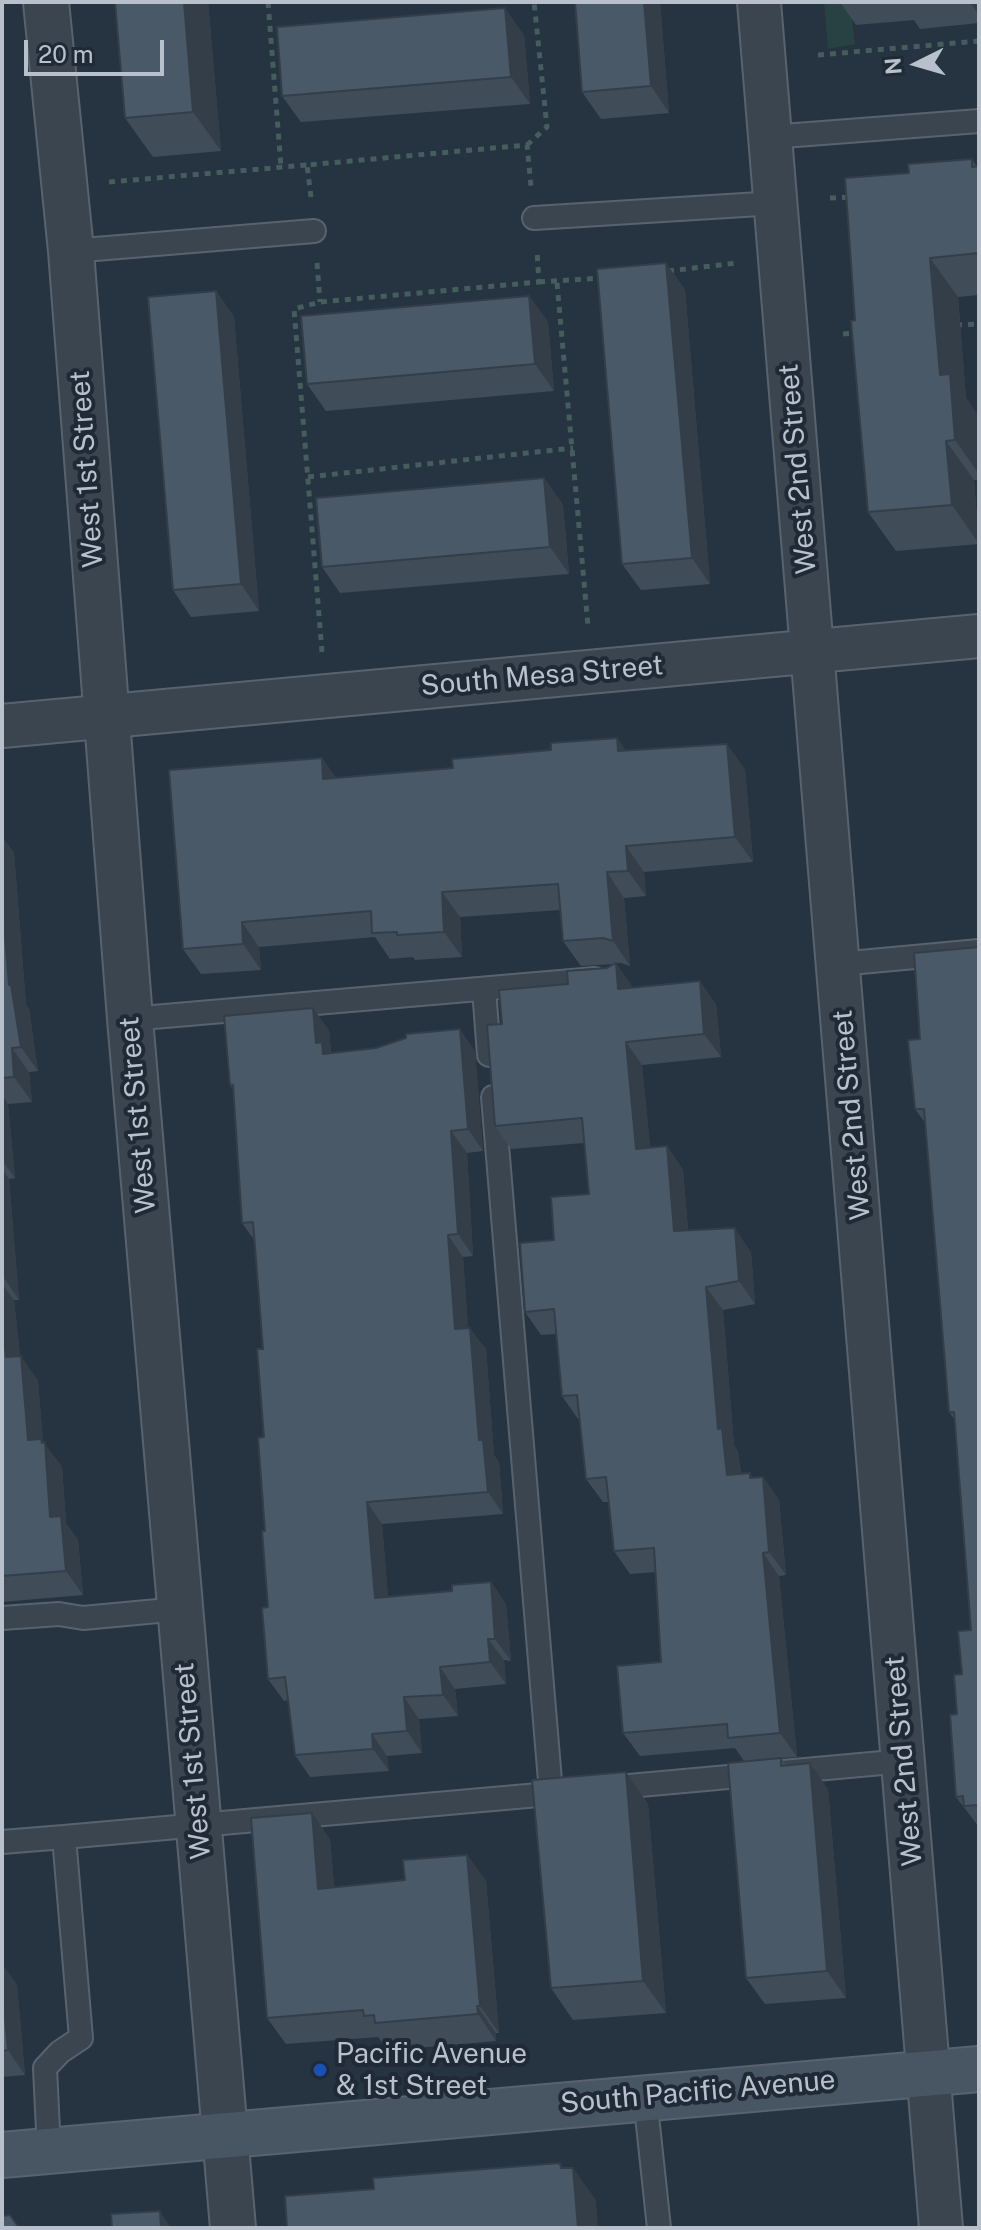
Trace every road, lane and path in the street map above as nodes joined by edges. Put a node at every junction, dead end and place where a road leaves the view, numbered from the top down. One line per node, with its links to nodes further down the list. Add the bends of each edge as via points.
1 (46, 2): 12 (street, West 1st Street)
2 (270, 2): 11 (path)
3 (534, 2): 9 (path, via 547,127)
4 (759, 2): 8 (street, West 2nd Street)
5 (979, 41): 6 (path)
6 (818, 55)
7 (979, 121): 8 (lane)
8 (770, 137): 15 (street, West 2nd Street)
9 (527, 145): 10 (path); 16 (path)
10 (307, 165): 11 (path); 17 (path)
11 (281, 167): 12 (path)
12 (64, 186): 18 (street, West 1st Street)
13 (860, 196): 14 (path)
14 (830, 198)
15 (776, 203): 16 (lane); 19 (street, West 2nd Street)
16 (534, 218): 22 (path)
17 (314, 231): 18 (lane); 24 (path)
18 (71, 251): 35 (street, West 1st Street)
19 (781, 258): 20 (path); 32 (street, West 2nd Street)
20 (662, 271)
21 (617, 276): 23 (path)
22 (539, 282): 23 (path); 24 (path)
23 (557, 283): 29 (path)
24 (320, 302): 30 (path, via 294,309)
25 (979, 324): 26 (path)
26 (949, 326)
27 (873, 332): 28 (path)
28 (843, 334)
29 (573, 448): 30 (path); 33 (path)
30 (308, 477): 34 (path)
31 (979, 636): 32 (street, South Mesa Street)
32 (813, 650): 33 (street, South Mesa Street); 38 (street, West 2nd Street)
33 (592, 671): 34 (street, South Mesa Street)
34 (326, 696): 35 (street, South Mesa Street)
35 (106, 717): 36 (street, South Mesa Street); 41 (street, West 1st Street)
36 (2, 726)
37 (979, 951): 38 (lane)
38 (839, 964): 44 (street, West 2nd Street)
39 (622, 977): 40 (lane)
40 (484, 989): 41 (lane); 45 (lane)
41 (130, 1019): 42 (street, West 1st Street)
42 (179, 1609): 43 (lane, via 83,1618); 46 (street, West 1st Street)
43 (2, 1618)
44 (904, 1761): 45 (lane); 50 (street, West 2nd Street)
45 (551, 1793): 46 (lane)
46 (198, 1823): 47 (lane); 52 (street, West 1st Street)
47 (64, 1837): 48 (lane); 53 (lane, via 81,2038 45,2068)
48 (2, 1842)
49 (979, 2069): 50 (main road, South Pacific Avenue)
50 (930, 2073): 51 (main road, South Pacific Avenue); 57 (street, West 2nd Street)
51 (645, 2097): 52 (main road, South Pacific Avenue); 56 (lane)
52 (225, 2135): 53 (main road, South Pacific Avenue); 55 (street, West 1st Street)
53 (49, 2151): 54 (main road, South Pacific Avenue)
54 (2, 2155)
55 (233, 2228)
56 (659, 2228)
57 (941, 2228)

